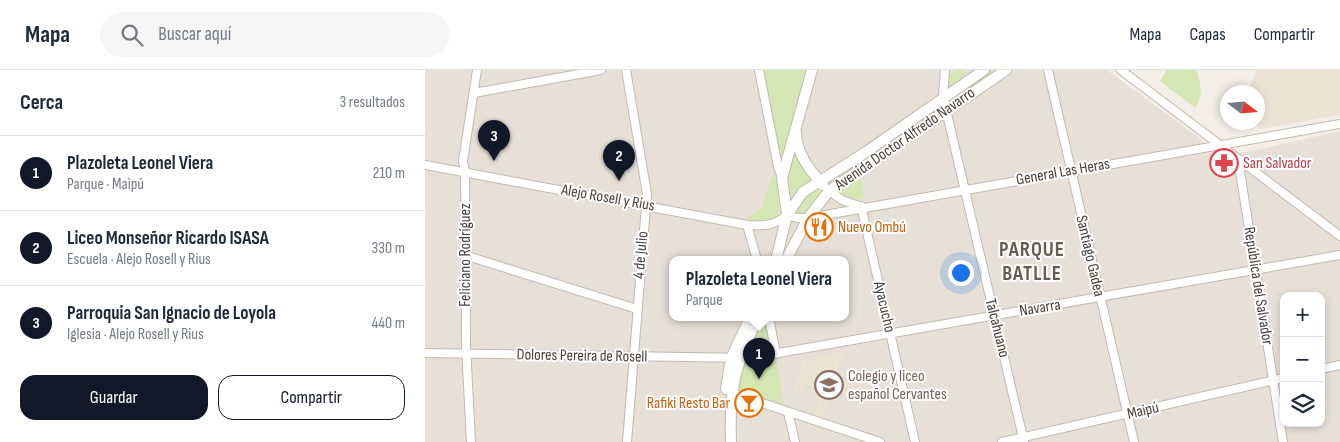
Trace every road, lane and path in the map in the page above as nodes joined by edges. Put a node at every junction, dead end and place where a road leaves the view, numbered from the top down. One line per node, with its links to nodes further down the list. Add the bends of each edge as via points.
1 (477, 70): 11 (street, Feliciano Rodríguez)
2 (601, 70): 11 (street)
3 (626, 70): 25 (street, 4 de Julio, via 647,194)
4 (759, 70): 21 (street)
5 (812, 70): 15 (street)
6 (945, 70): 12 (street)
7 (981, 70): 12 (street, Avenida Doctor Alfredo Navarro)
8 (1006, 70): 13 (street, Avenida Doctor Alfredo Navarro)
9 (1048, 70): 19 (street, Santiago Gadea)
10 (1121, 70): 16 (street)
11 (474, 93): 20 (street, Feliciano Rodríguez, via 463,161)
12 (943, 97): 13 (street, Talcahuano); 22 (street, Avenida Doctor Alfredo Navarro)
13 (947, 108): 23 (street, Talcahuano); 24 (street, Avenida Doctor Alfredo Navarro)
14 (1340, 124): 16 (street, General Las Heras)
15 (796, 130): 21 (street); 22 (street, via 800,152)
16 (1220, 145): 17 (street); 19 (street, General Las Heras)
17 (1238, 159): 30 (street); 36 (street, República del Salvador)
18 (425, 165): 20 (street, Alejo Rosell y Rius)
19 (1071, 170): 23 (street, General Las Heras); 37 (street, Santiago Gadea)
20 (465, 172): 25 (street, Alejo Rosell y Rius); 32 (street, Feliciano Rodríguez)
21 (782, 178): 27 (street)
22 (819, 181): 24 (street); 27 (street, Avenida Doctor Alfredo Navarro, via 803,192)
23 (964, 190): 26 (street, General Las Heras); 39 (street, Talcahuano)
24 (829, 191): 26 (street, via 842,200); 28 (street, Avenida Doctor Alfredo Navarro)
25 (646, 205): 29 (street, Alejo Rosell y Rius); 38 (street, 4 de Julio)
26 (861, 206): 28 (street, General Las Heras); 43 (street, Ayacucho)
27 (787, 215): 28 (street, General Las Heras); 29 (street, Alejo Rosell y Rius, via 774,224); 34 (street)
28 (808, 218): 35 (street, Avenida Doctor Alfredo Navarro)
29 (747, 225): 33 (street)
30 (1340, 236)
31 (1340, 254): 36 (street, Navarra)
32 (464, 255): 38 (street); 45 (street, Feliciano Rodríguez)
33 (756, 256)
34 (777, 256)
35 (789, 256)
36 (1255, 269): 37 (street, Navarra); 52 (street, República del Salvador)
37 (1100, 298): 39 (street, Navarra); 55 (street, Santiago Gadea)
38 (637, 309): 47 (street, 4 de Julio)
39 (994, 315): 43 (street, Navarra); 57 (street, Talcahuano)
40 (749, 321): 48 (street)
41 (756, 321): 48 (street)
42 (770, 321): 46 (street)
43 (890, 333): 46 (street, Navarra); 63 (street, Ayacucho)
44 (425, 353): 45 (street, Dolores Pereira de Rosell)
45 (466, 353): 47 (street, Dolores Pereira de Rosell); 58 (street, Feliciano Rodríguez)
46 (776, 354): 48 (street, Navarra)
47 (633, 357): 48 (street, Dolores Pereira de Rosell); 59 (street, 4 de Julio)
48 (735, 358): 53 (street); 56 (street, via 726,384)
49 (1340, 365): 50 (street)
50 (1325, 368)
51 (1280, 379): 52 (street, Maipú)
52 (1273, 380): 55 (street, Maipú); 66 (street, República del Salvador)
53 (732, 393): 54 (street); 56 (street)
54 (788, 412): 61 (street); 62 (street)
55 (1128, 414): 57 (street, Maipú); 65 (street, Santiago Gadea)
56 (730, 421): 60 (street)
57 (1024, 440): 64 (street, Maipú)
58 (471, 442)
59 (627, 442)
60 (731, 442)
61 (795, 442)
62 (880, 442)
63 (915, 442)
64 (1002, 442)
65 (1134, 442)
66 (1283, 442)

